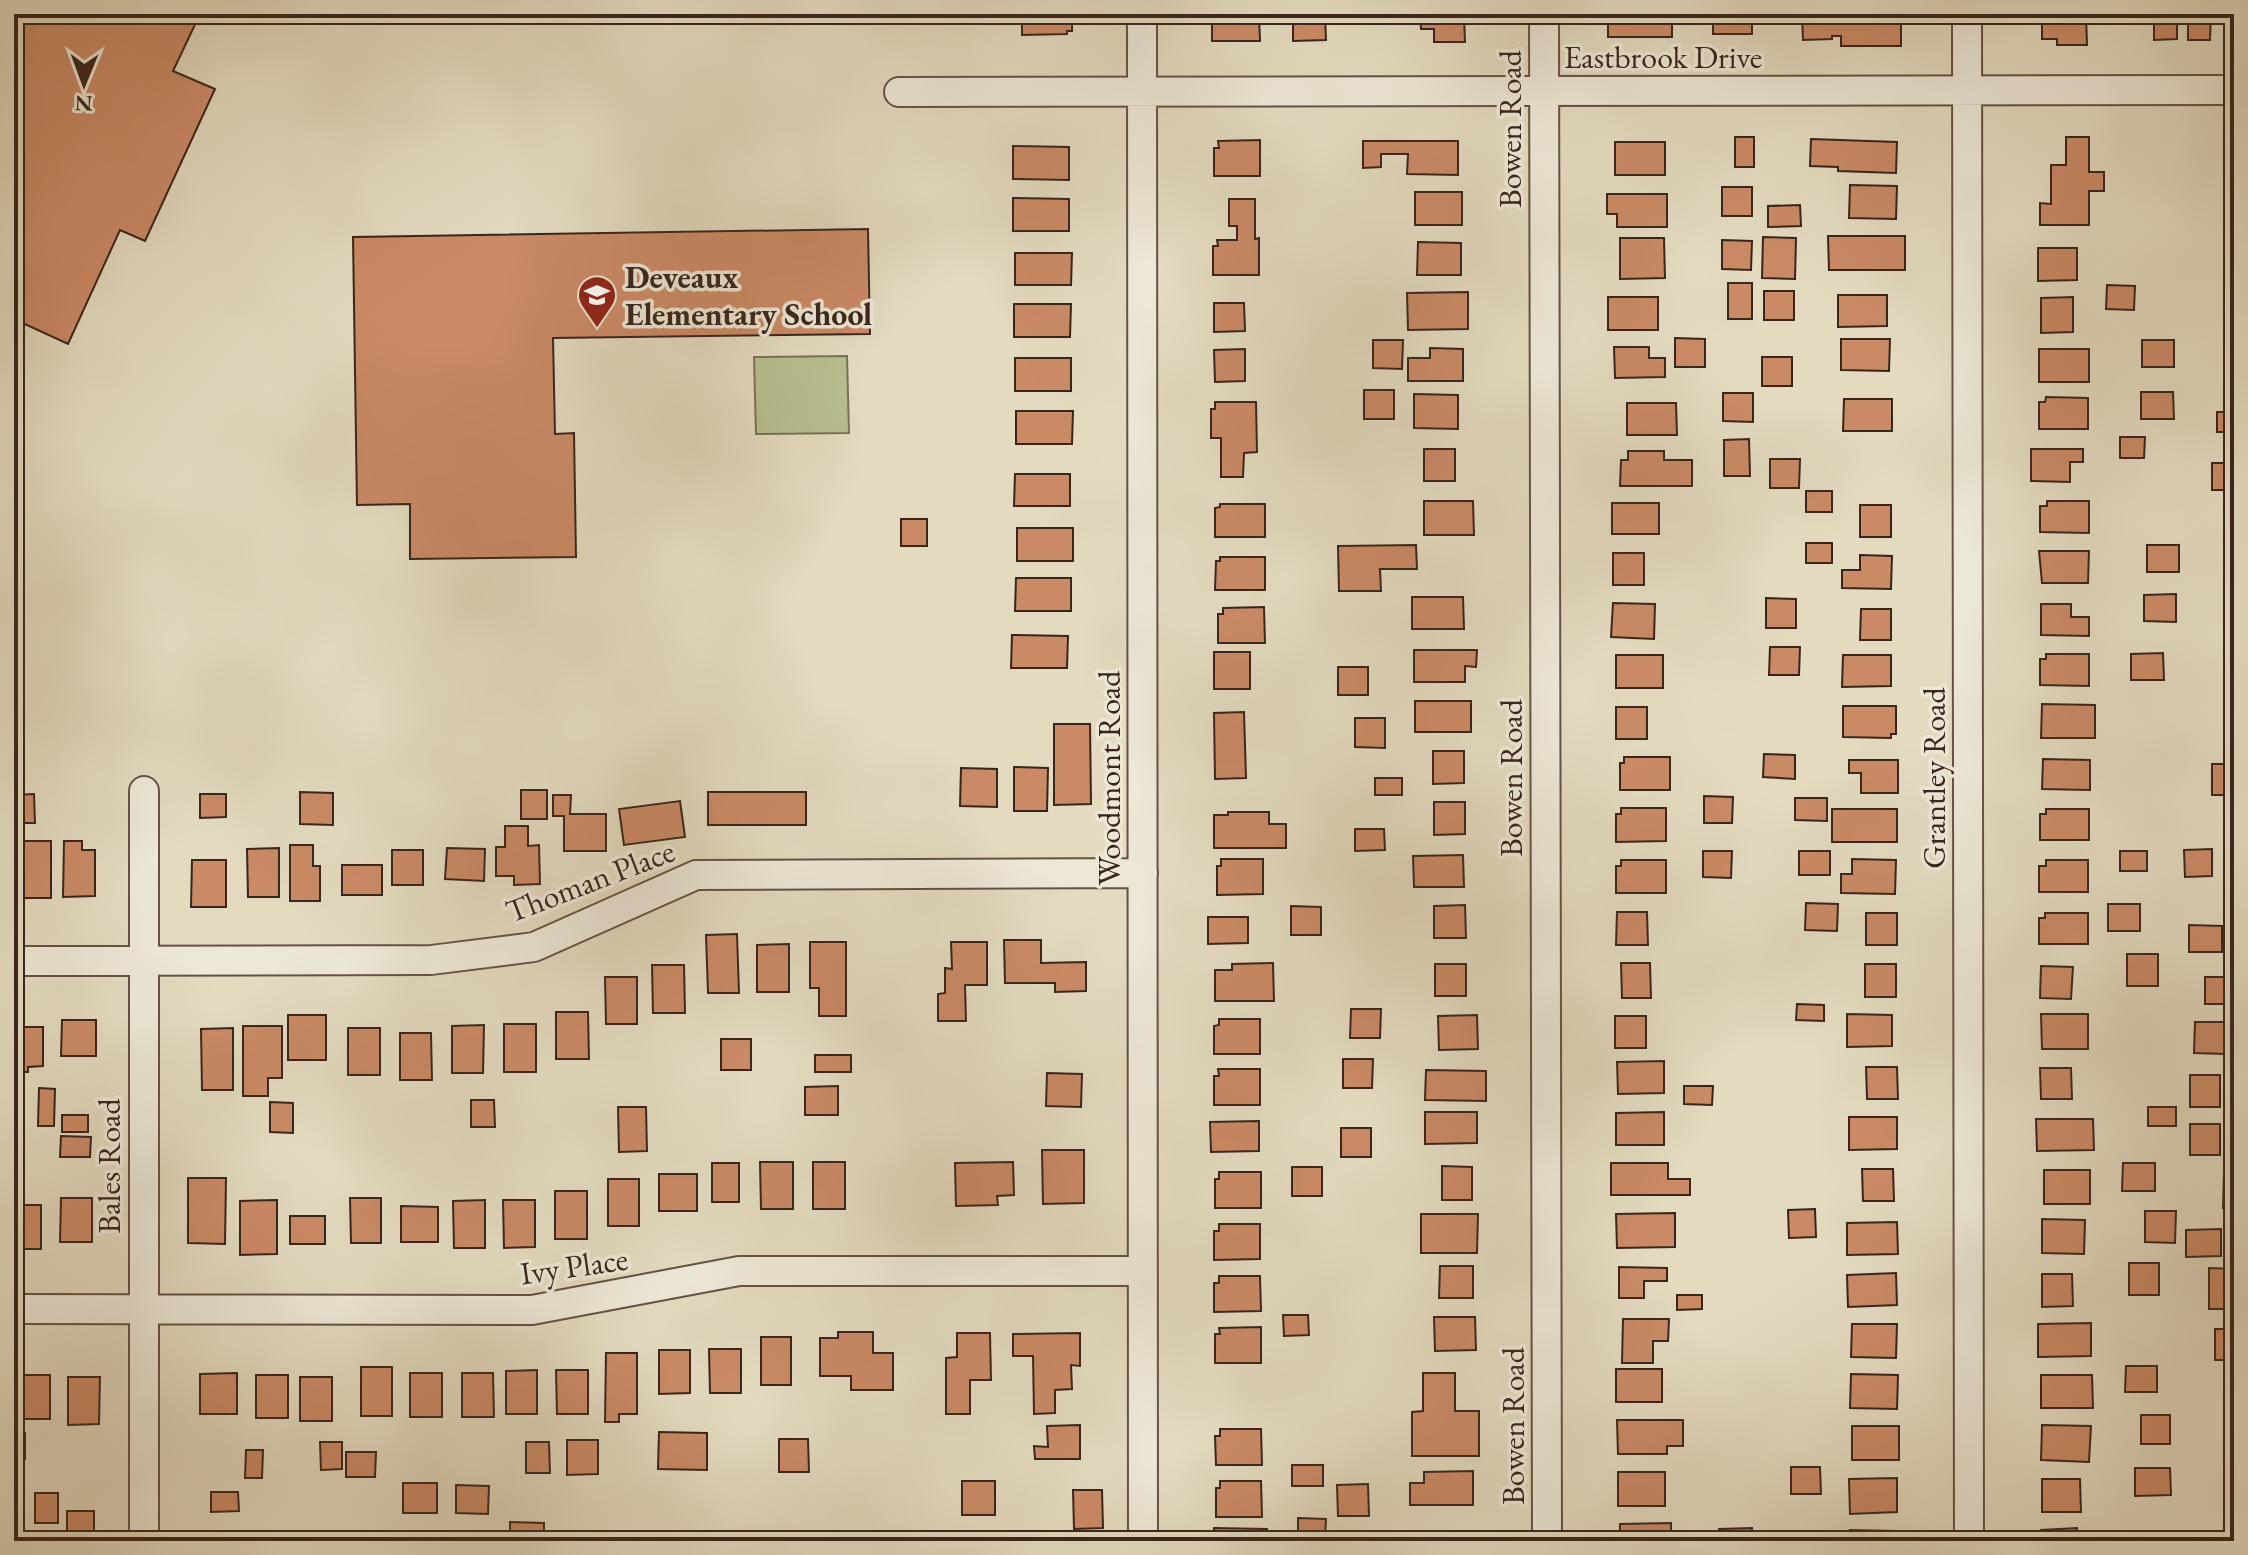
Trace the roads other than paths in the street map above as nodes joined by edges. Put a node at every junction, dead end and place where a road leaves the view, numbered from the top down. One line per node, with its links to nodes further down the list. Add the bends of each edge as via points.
1 (1142, 14): 8 (street, Woodmont Road)
2 (1544, 14): 6 (street, Bowen Road)
3 (1967, 14): 4 (street, Grantley Road)
4 (1967, 90): 5 (street, Eastbrook Drive); 6 (street, Eastbrook Drive); 19 (street, Grantley Road)
5 (2234, 90)
6 (1544, 91): 8 (street, Eastbrook Drive); 18 (street, Bowen Road)
7 (899, 92): 8 (street, Eastbrook Drive)
8 (1142, 92): 10 (street, Woodmont Road)
9 (144, 791): 12 (street, Bales Road)
10 (1143, 873): 12 (street, Thoman Place, via 696,875 534,947 431,960); 13 (street, Woodmont Road)
11 (14, 961): 12 (street, Thoman Place)
12 (145, 961): 14 (street, Bales Road)
13 (1141, 1271): 14 (street, Ivy Place, via 739,1271 532,1310); 17 (street, Woodmont Road)
14 (143, 1308): 15 (street, Ivy Place); 16 (street, Bales Road)
15 (14, 1309)
16 (144, 1541)
17 (1143, 1541)
18 (1547, 1541)
19 (1969, 1541)

